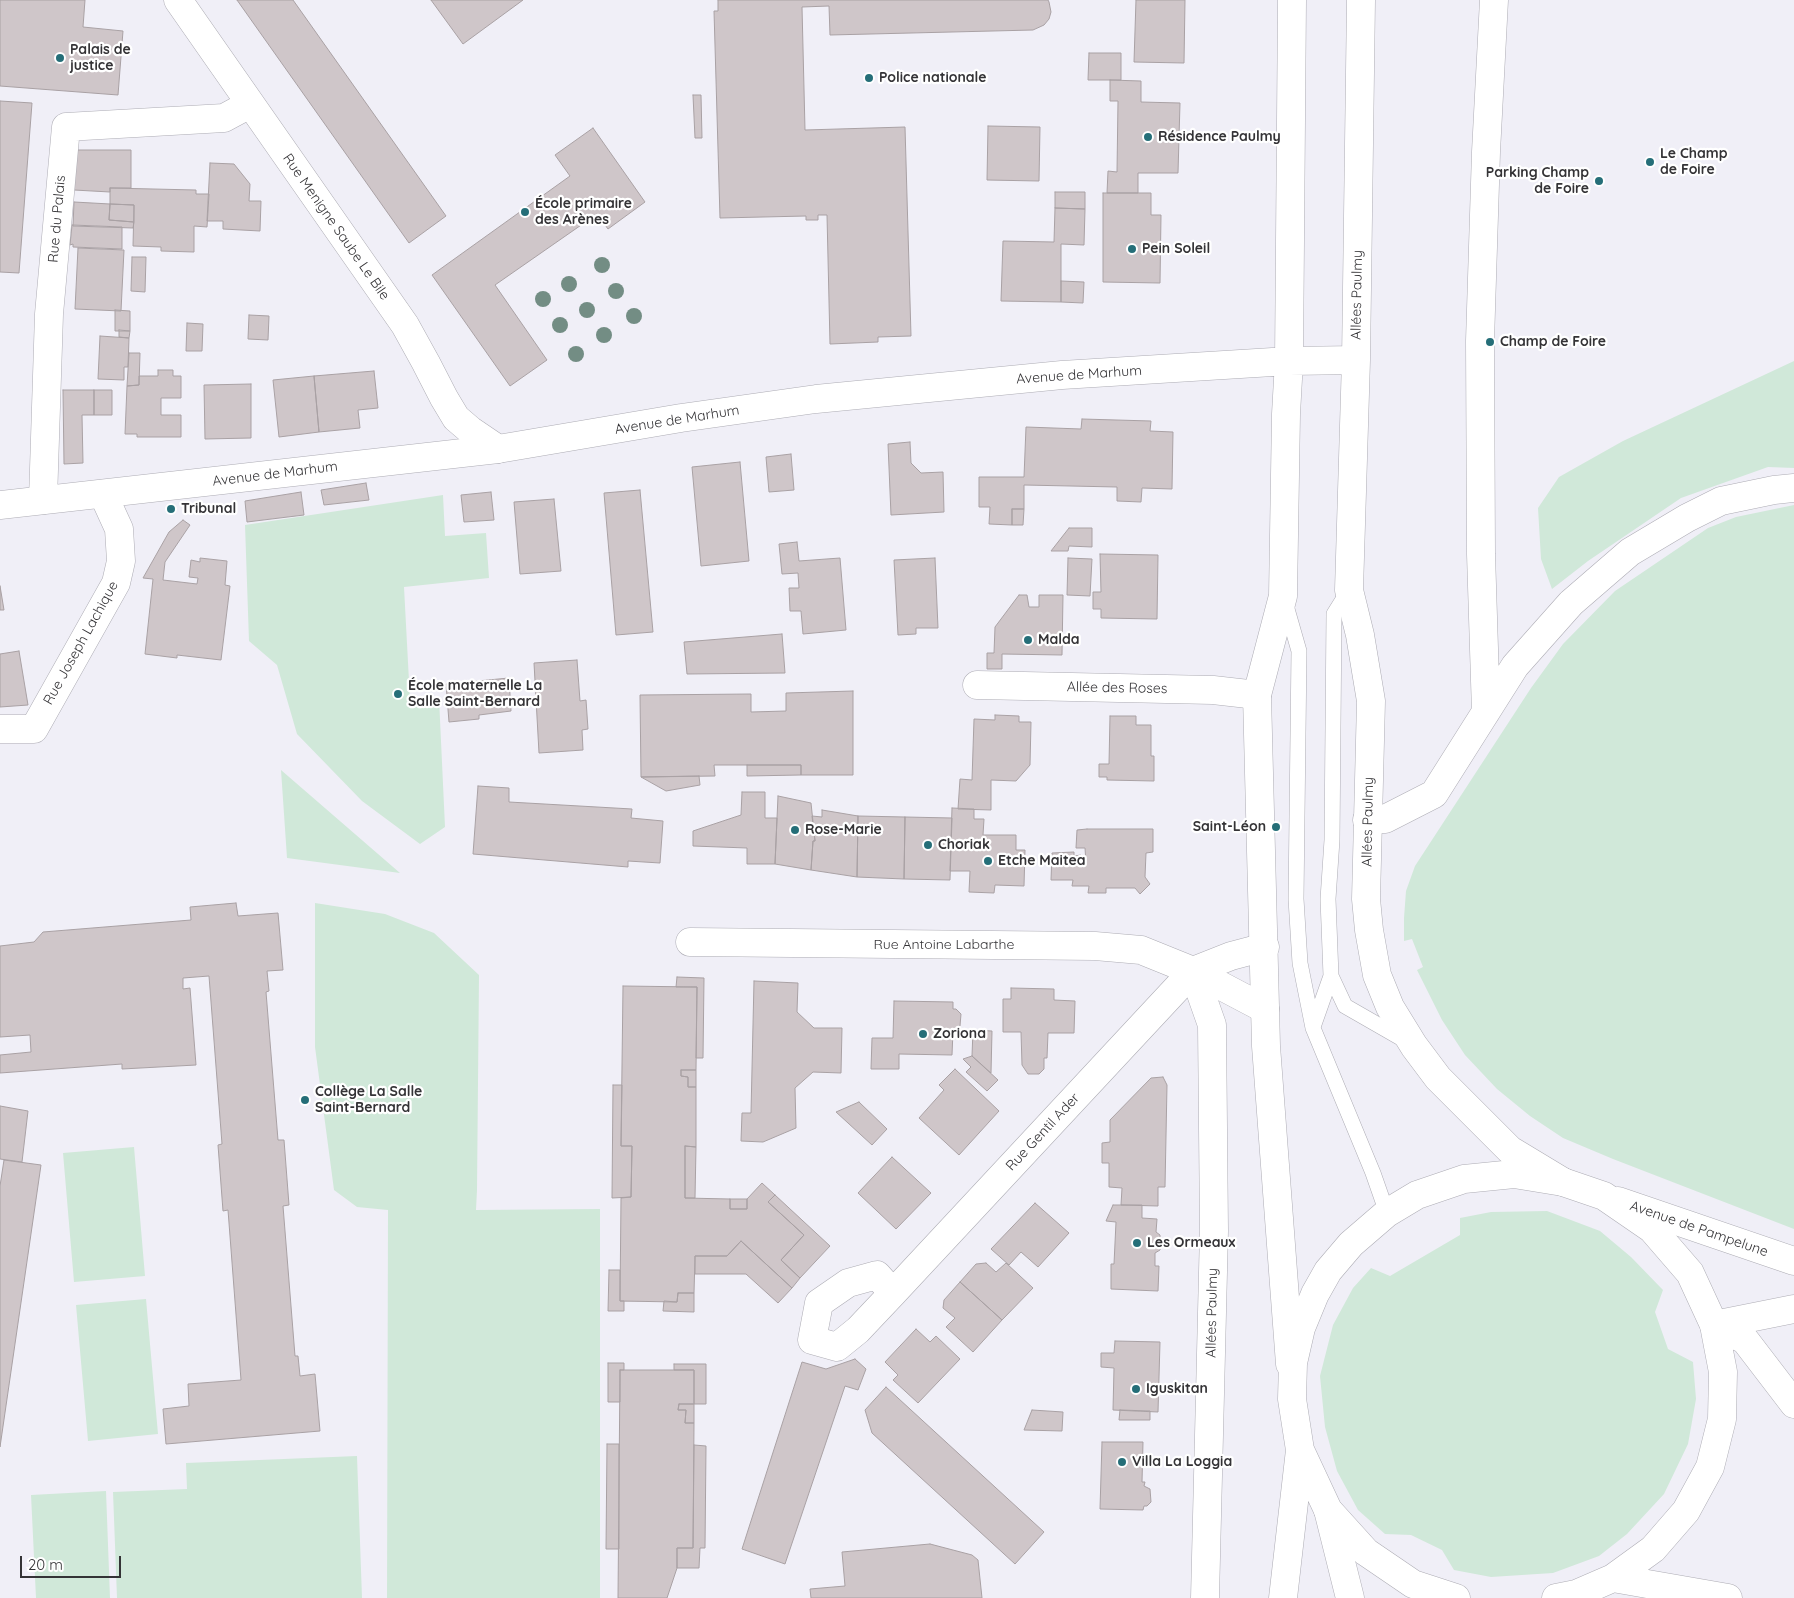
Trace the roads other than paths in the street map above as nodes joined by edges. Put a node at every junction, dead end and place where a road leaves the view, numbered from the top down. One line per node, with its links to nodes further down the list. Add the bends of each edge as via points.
1 (178, 0): 7 (street, Rue Menigne Saube Le Bile)
2 (1292, 0): 9 (street)
3 (1361, 0): 6 (street, Allées Paulmy)
4 (1378, 0): 6 (street)
5 (1494, 0): 19 (street, via 1480,341)
6 (1360, 30): 8 (street, Allées Paulmy)
7 (250, 104): 10 (street, Rue Menigne Saube Le Bile, via 405,325 456,418); 13 (street, Rue du Palais, via 224,118 66,127 49,314)
8 (1356, 360): 9 (street, Avenue de Marhum); 15 (street, Allées Paulmy)
9 (1289, 361): 10 (street, Avenue de Marhum, via 1062,375 816,399); 16 (street)
10 (498, 448): 12 (street, Avenue de Marhum)
11 (1794, 488): 19 (street, via 1721,501 1630,552 1571,603 1541,636 1515,666)
12 (103, 494): 13 (street, Avenue de Marhum); 20 (street, Rue Joseph Lachique, via 120,529 121,561 116,583 34,730)
13 (43, 500): 14 (street, Avenue de Marhum)
14 (0, 505)
15 (1349, 590): 21 (street, Allées Paulmy, via 1370,701); 25 (lane, Allées Paulmy, via 1334,614 1332,840 1328,899)
16 (1283, 596): 18 (street); 27 (lane, via 1299,652 1296,899 1300,963)
17 (976, 685): 18 (street, Allée des Roses, via 1213,690)
18 (1256, 695): 23 (street)
19 (1486, 712): 21 (street, via 1434,794 1385,819)
20 (0, 729)
21 (1368, 820): 28 (street, Allées Paulmy, via 1366,899 1377,975 1390,1008)
22 (690, 942): 24 (street, Rue Antoine Labarthe, via 1095,946 1141,950)
23 (1265, 947): 24 (street, via 1230,956); 26 (street)
24 (1193, 971): 26 (street, Rue Antoine Labarthe); 33 (street, Rue Gentil Ader); 42 (street, Allées Paulmy, via 1212,1025 1214,1231)
25 (1331, 976): 27 (lane, Allées Paulmy); 28 (lane, Allées Paulmy, via 1345,1006)
26 (1265, 1009): 36 (street)
27 (1313, 1028): 31 (lane)
28 (1414, 1046): 29 (street, Allées Paulmy, via 1438,1078 1510,1150)
29 (1563, 1182): 30 (street, Avenue de Pampelune); 31 (street, via 1514,1174 1464,1179 1417,1195)
30 (1604, 1196): 32 (street, Avenue de Pampelune); 35 (street, via 1652,1229 1690,1273)
31 (1387, 1213): 36 (street, via 1350,1244 1328,1271 1315,1294 1301,1328 1293,1363)
32 (1794, 1261)
33 (893, 1293)
34 (1794, 1310): 35 (street)
35 (1714, 1326): 37 (street, via 1745,1340); 40 (street, via 1723,1372 1722,1419 1710,1467 1686,1511 1654,1549)
36 (1292, 1400): 38 (street)
37 (1794, 1404)
38 (1300, 1450): 39 (street); 43 (street)
39 (1328, 1510): 44 (street); 45 (street, via 1366,1552 1413,1584)
40 (1613, 1578): 41 (street); 46 (street)
41 (1568, 1597)
42 (1205, 1598)
43 (1283, 1598)
44 (1350, 1598)
45 (1456, 1598)
46 (1728, 1598)

